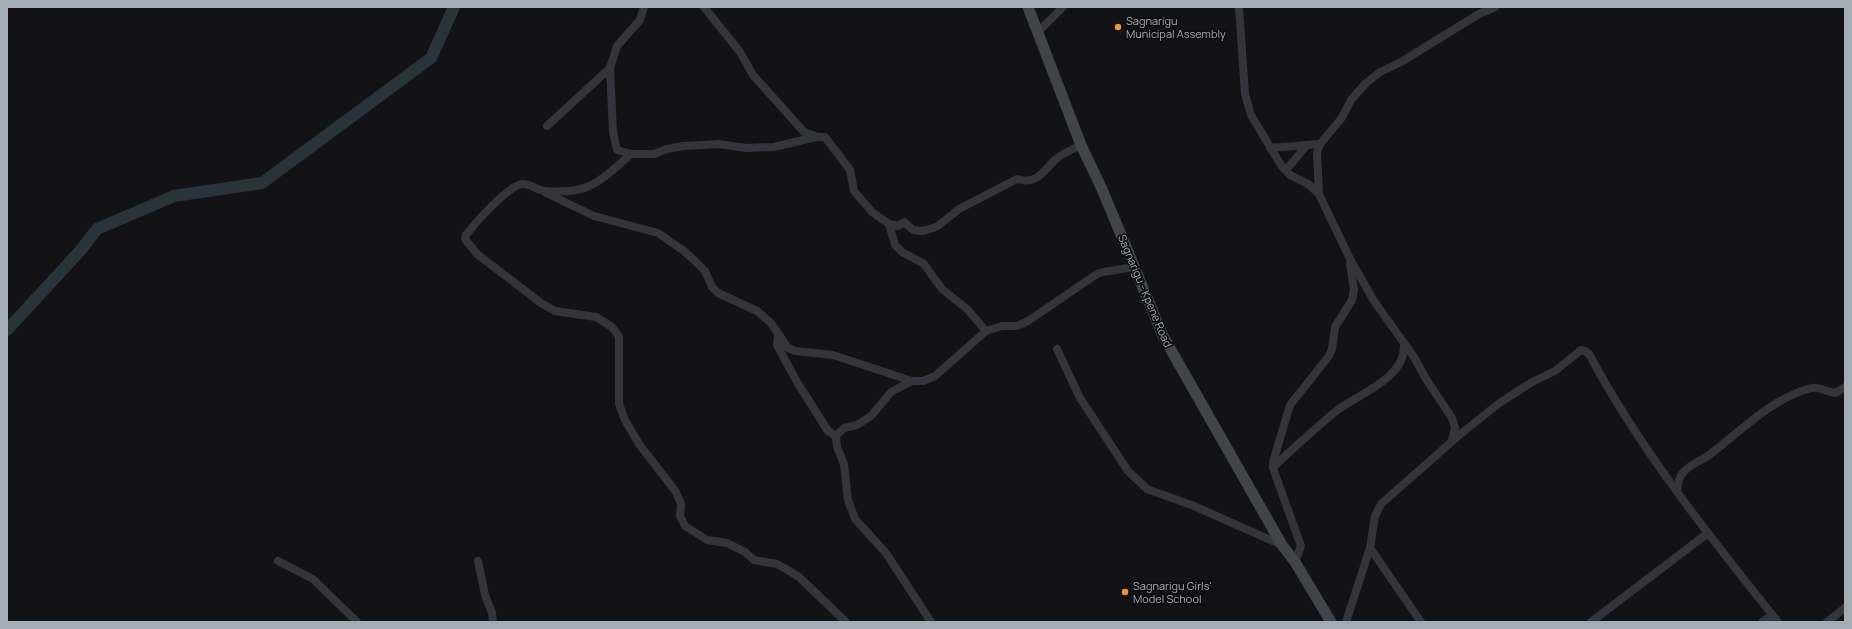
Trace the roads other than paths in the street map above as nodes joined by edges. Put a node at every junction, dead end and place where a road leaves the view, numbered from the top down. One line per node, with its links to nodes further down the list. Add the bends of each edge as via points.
1 (644, 7): 8 (street, via 640,20 617,46)
2 (704, 7): 10 (street, via 740,52 753,75 804,132)
3 (1028, 7): 7 (street, Sagnarigu - Kpene Road)
4 (1063, 7): 7 (street)
5 (1239, 7): 14 (street, via 1245,94 1251,115)
6 (1495, 7): 11 (street, via 1479,14 1402,62 1380,72 1351,100 1341,119)
7 (1038, 32): 12 (street, Sagnarigu - Kpene Road)
8 (610, 68): 9 (street); 15 (street, via 614,144 617,150)
9 (547, 126)
10 (816, 136): 15 (street, via 774,147 746,148 719,144 672,148 654,154); 19 (street, via 825,137 831,143 850,170 854,191 872,212)
11 (1320, 144): 13 (street); 18 (street, via 1317,153)
12 (1082, 145): 19 (street, via 1057,159 1042,175 1026,182 1017,179 959,208 938,226 922,231 913,230 904,222 898,226); 21 (street, Sagnarigu - Kpene Road)
13 (1306, 145): 14 (street); 16 (street)
14 (1270, 148): 16 (street)
15 (631, 154): 17 (street, via 604,178 585,189)
16 (1286, 170): 18 (street)
17 (542, 191): 23 (street, via 594,216 658,233 667,238 704,271 718,293 757,311 771,323); 42 (street, via 524,184 516,186 484,214 465,239 477,254 541,304 555,311 596,317 612,327 619,337 619,404 639,444 676,492 680,516 685,526 708,540 727,542 754,560 777,564 786,569 799,577)
18 (1319, 194): 20 (street)
19 (889, 224): 22 (street, via 895,245 902,252 924,264 942,288 967,309)
20 (1350, 259): 24 (street, via 1374,301); 30 (street, via 1354,290 1352,300 1335,327 1329,356 1290,405)
21 (1134, 267): 22 (street, via 1097,274 1028,321 1017,326 1002,326); 33 (street, Sagnarigu - Kpene Road, via 1163,336)
22 (986, 331): 26 (street, via 934,376)
23 (778, 335): 26 (street, via 788,348 795,352 833,355); 28 (street, via 777,345 797,382 828,430)
24 (1404, 343): 29 (street, via 1452,418 1455,428); 30 (street, via 1404,357 1377,387 1341,407)
25 (1057, 349): 33 (street, via 1080,398 1128,471 1147,489 1194,506)
26 (912, 381): 28 (street, via 891,392 871,416 857,426 844,428)
27 (1845, 387): 31 (street, via 1835,393 1816,387 1808,389 1754,418 1708,456 1686,470 1679,479)
28 (836, 436): 43 (street, via 837,447 844,464 848,500 855,519 886,553)
29 (1452, 441): 31 (street, via 1498,404 1532,382 1555,371 1581,350 1589,354 1645,448); 34 (street, via 1381,504 1374,516)
30 (1273, 467): 37 (street, via 1301,546)
31 (1677, 491): 32 (street)
32 (1708, 533): 39 (street); 47 (street)
33 (1282, 545): 37 (street, Sagnarigu - Kpene Road)
34 (1370, 548): 45 (street); 46 (street)
35 (278, 561): 40 (street, via 313,579)
36 (478, 561): 41 (street)
37 (1295, 562): 44 (street, Sagnarigu - Kpene Road)
38 (1845, 608): 49 (street)
39 (1777, 620): 48 (street, via 1770,617)
40 (358, 622)
41 (493, 622)
42 (846, 622)
43 (931, 622)
44 (1331, 622)
45 (1346, 622)
46 (1421, 622)
47 (1591, 622)
48 (1762, 622)
49 (1827, 622)

